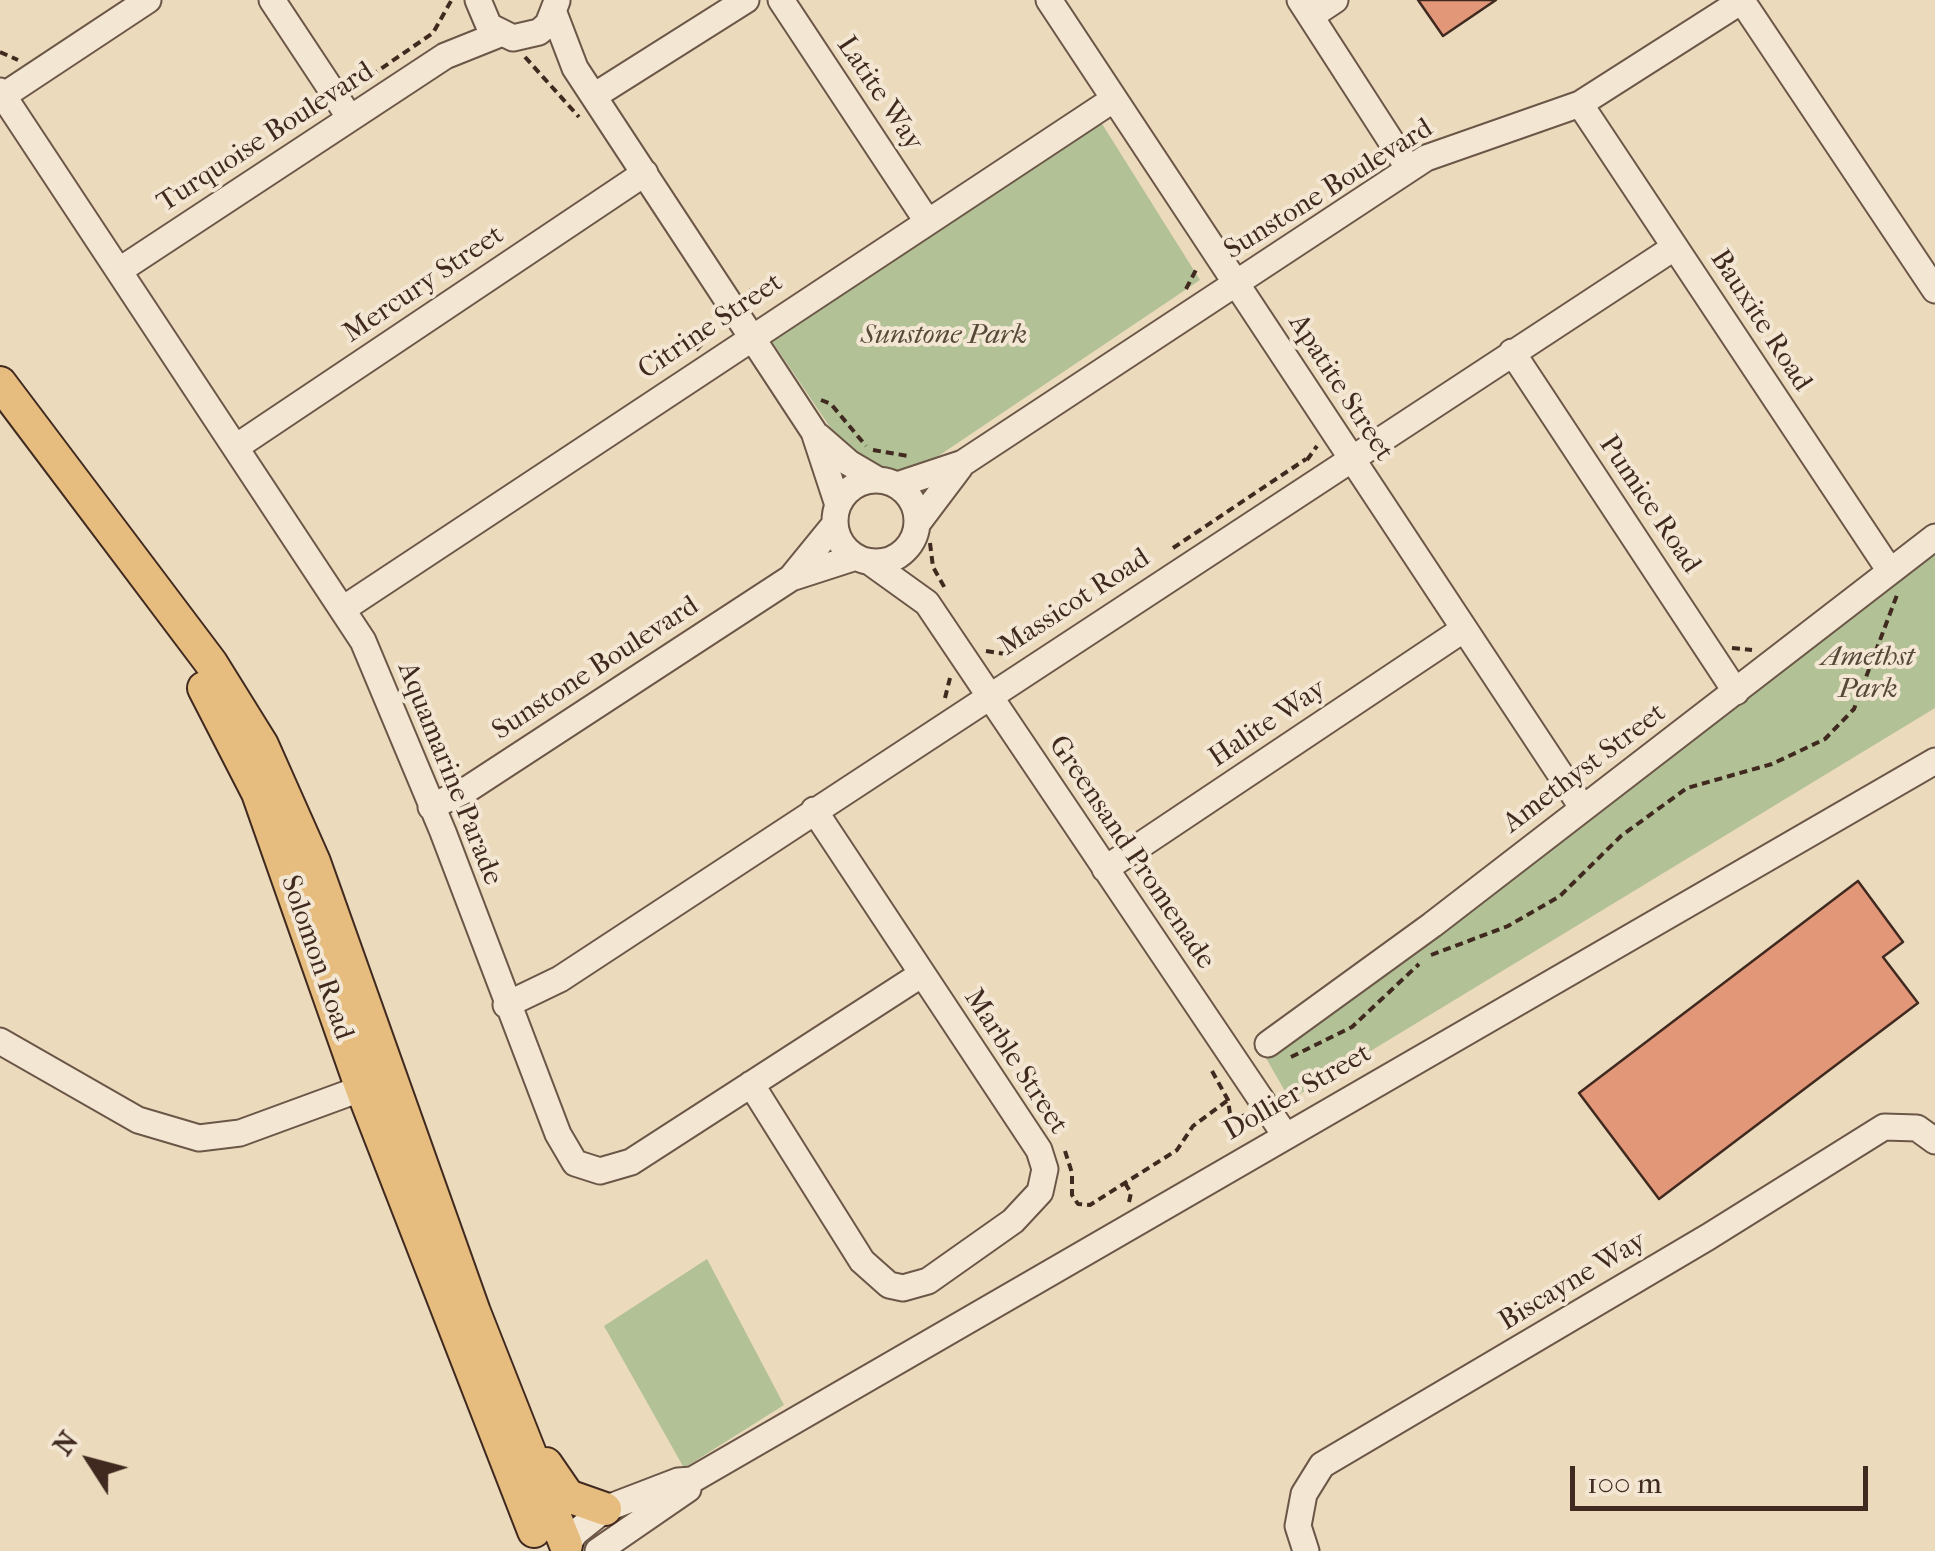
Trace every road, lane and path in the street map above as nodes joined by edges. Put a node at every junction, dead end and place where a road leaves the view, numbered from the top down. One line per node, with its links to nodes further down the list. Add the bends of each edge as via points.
1 (148, 0): 17 (street)
2 (272, 0): 16 (street)
3 (450, 0): 16 (path, via 433,34 363,80 344,72)
4 (746, 0): 18 (street)
5 (781, 0): 24 (street, Latite Way)
6 (1049, 0): 19 (street, Apatite Street)
7 (1334, 0): 11 (street)
8 (1743, 0): 20 (street, Sunstone Boulevard); 29 (street)
9 (478, 1): 12 (street, via 481,15); 14 (street, Turquoise Boulevard)
10 (556, 3): 13 (street, via 539,32); 15 (street)
11 (1305, 8): 22 (street)
12 (500, 34): 13 (street); 14 (street, Turquoise Boulevard)
13 (527, 37): 15 (street)
14 (445, 56): 21 (street, Turquoise Boulevard)
15 (575, 68): 18 (street)
16 (327, 82): 21 (street)
17 (2, 93): 27 (street, Aquamarine Parade)
18 (594, 96): 23 (street)
19 (1114, 99): 24 (street, Citrine Street); 28 (street, Apatite Street)
20 (1580, 104): 22 (street, Sunstone Boulevard, via 1456,144); 25 (street, Bauxite Road)
21 (350, 118): 27 (street, Turquoise Boulevard)
22 (1408, 170): 28 (street, Sunstone Boulevard)
23 (645, 173): 32 (street); 39 (street, Mercury Street)
24 (928, 221): 32 (street, Citrine Street)
25 (1675, 246): 33 (street, Massicot Road); 51 (street, Bauxite Road)
26 (1202, 256): 30 (path, via 1187,288)
27 (120, 270): 39 (street, Aquamarine Parade)
28 (1236, 285): 42 (street, Apatite Street); 44 (street, Sunstone Boulevard, via 964,463)
29 (1935, 290)
30 (1171, 300)
31 (716, 312): 34 (path, via 708,338 694,347)
32 (752, 336): 34 (street, Citrine Street); 37 (street)
33 (1512, 352): 42 (street, Massicot Road); 55 (street, Pumice Road)
34 (706, 366): 53 (street, Citrine Street)
35 (0, 383): 76 (main road, Solomon Road, via 212,663 262,745 314,862)
36 (0, 414): 78 (main road, Solomon Road, via 204,687 258,794)
37 (814, 432): 44 (street, via 849,463); 45 (street)
38 (1318, 438): 43 (path)
39 (236, 447): 53 (street, Aquamarine Parade)
40 (868, 449): 41 (path)
41 (905, 456): 44 (path); 44 (path)
42 (1350, 459): 43 (street, Massicot Road); 54 (street, Apatite Street)
43 (1312, 469): 48 (path); 59 (street, Massicot Road)
44 (910, 480): 45 (street, via 853,487); 46 (street); 46 (street); 52 (path, via 940,510 929,533)
45 (836, 515): 49 (street, via 846,549); 50 (street, Sunstone Boulevard)
46 (915, 530): 49 (street, via 896,556); 52 (street, Greensand Promenade)
47 (1935, 537): 51 (street, Amethyst Street)
48 (1158, 557)
49 (863, 559): 50 (street, Sunstone Boulevard); 52 (street, Greensand Promenade)
50 (791, 578): 65 (street, Sunstone Boulevard, via 480,782)
51 (1895, 578): 61 (street, Amethyst Street); 75 (path, via 1854,709 1825,739 1662,802 1560,896 1508,926 1426,958 1352,1027)
52 (940, 602): 62 (street, Greensand Promenade)
53 (343, 609): 65 (street, Aquamarine Parade, via 363,641)
54 (1464, 629): 66 (street, Apatite Street); 69 (street, Halite Way)
55 (1704, 643): 58 (path, via 1722,631 1733,649); 61 (street, Pumice Road)
56 (1026, 645): 59 (path)
57 (982, 650): 59 (path)
58 (1754, 650)
59 (1017, 664): 62 (street, Massicot Road)
60 (951, 669): 63 (path, via 946,697)
61 (1736, 692): 66 (street, Amethyst Street)
62 (990, 696): 67 (street, Massicot Road); 70 (street, Greensand Promenade)
63 (931, 707)
64 (1935, 760): 81 (street, Dollier Street)
65 (431, 807): 72 (street, Aquamarine Parade)
66 (1582, 808): 75 (street, Amethyst Street)
67 (814, 810): 71 (street, Marble Street); 72 (street, Massicot Road, via 560,979)
68 (1091, 822): 69 (path, via 1125,829)
69 (1137, 848): 70 (street, Halite Way)
70 (1105, 869): 73 (street, Greensand Promenade)
71 (922, 974): 77 (street, Aquamarine Parade); 77 (street, Marble Street, via 1045,1169 1040,1192 1024,1212 928,1280 896,1288 872,1273)
72 (506, 1005): 77 (street, Aquamarine Parade, via 566,1154 588,1170 631,1162)
73 (1211, 1026): 75 (street, via 1230,1041); 79 (street, Greensand Promenade)
74 (0, 1042): 78 (street, via 138,1120 182,1136 240,1133)
75 (1278, 1051): 79 (street, via 1255,1075)
76 (393, 1076): 78 (street); 84 (main road, Solomon Road)
77 (751, 1084)
78 (362, 1089): 86 (main road, Solomon Road)
79 (1255, 1091): 81 (street, Greensand Promenade)
80 (1228, 1100): 83 (path, via 1193,1126 1177,1150)
81 (1285, 1134): 85 (street, Dollier Street)
82 (1935, 1141): 87 (street, Biscayne Way, via 1917,1128 1884,1127 1322,1466 1304,1494 1298,1526)
83 (1125, 1183)
84 (474, 1312): 86 (main road, Solomon Road); 86 (main road, Solomon Road, via 500,1349 559,1488 577,1502)
85 (692, 1480): 86 (street, Dollier Street, via 678,1481); 86 (street, Dollier Street, via 685,1494)
86 (570, 1539)
87 (1306, 1551)

